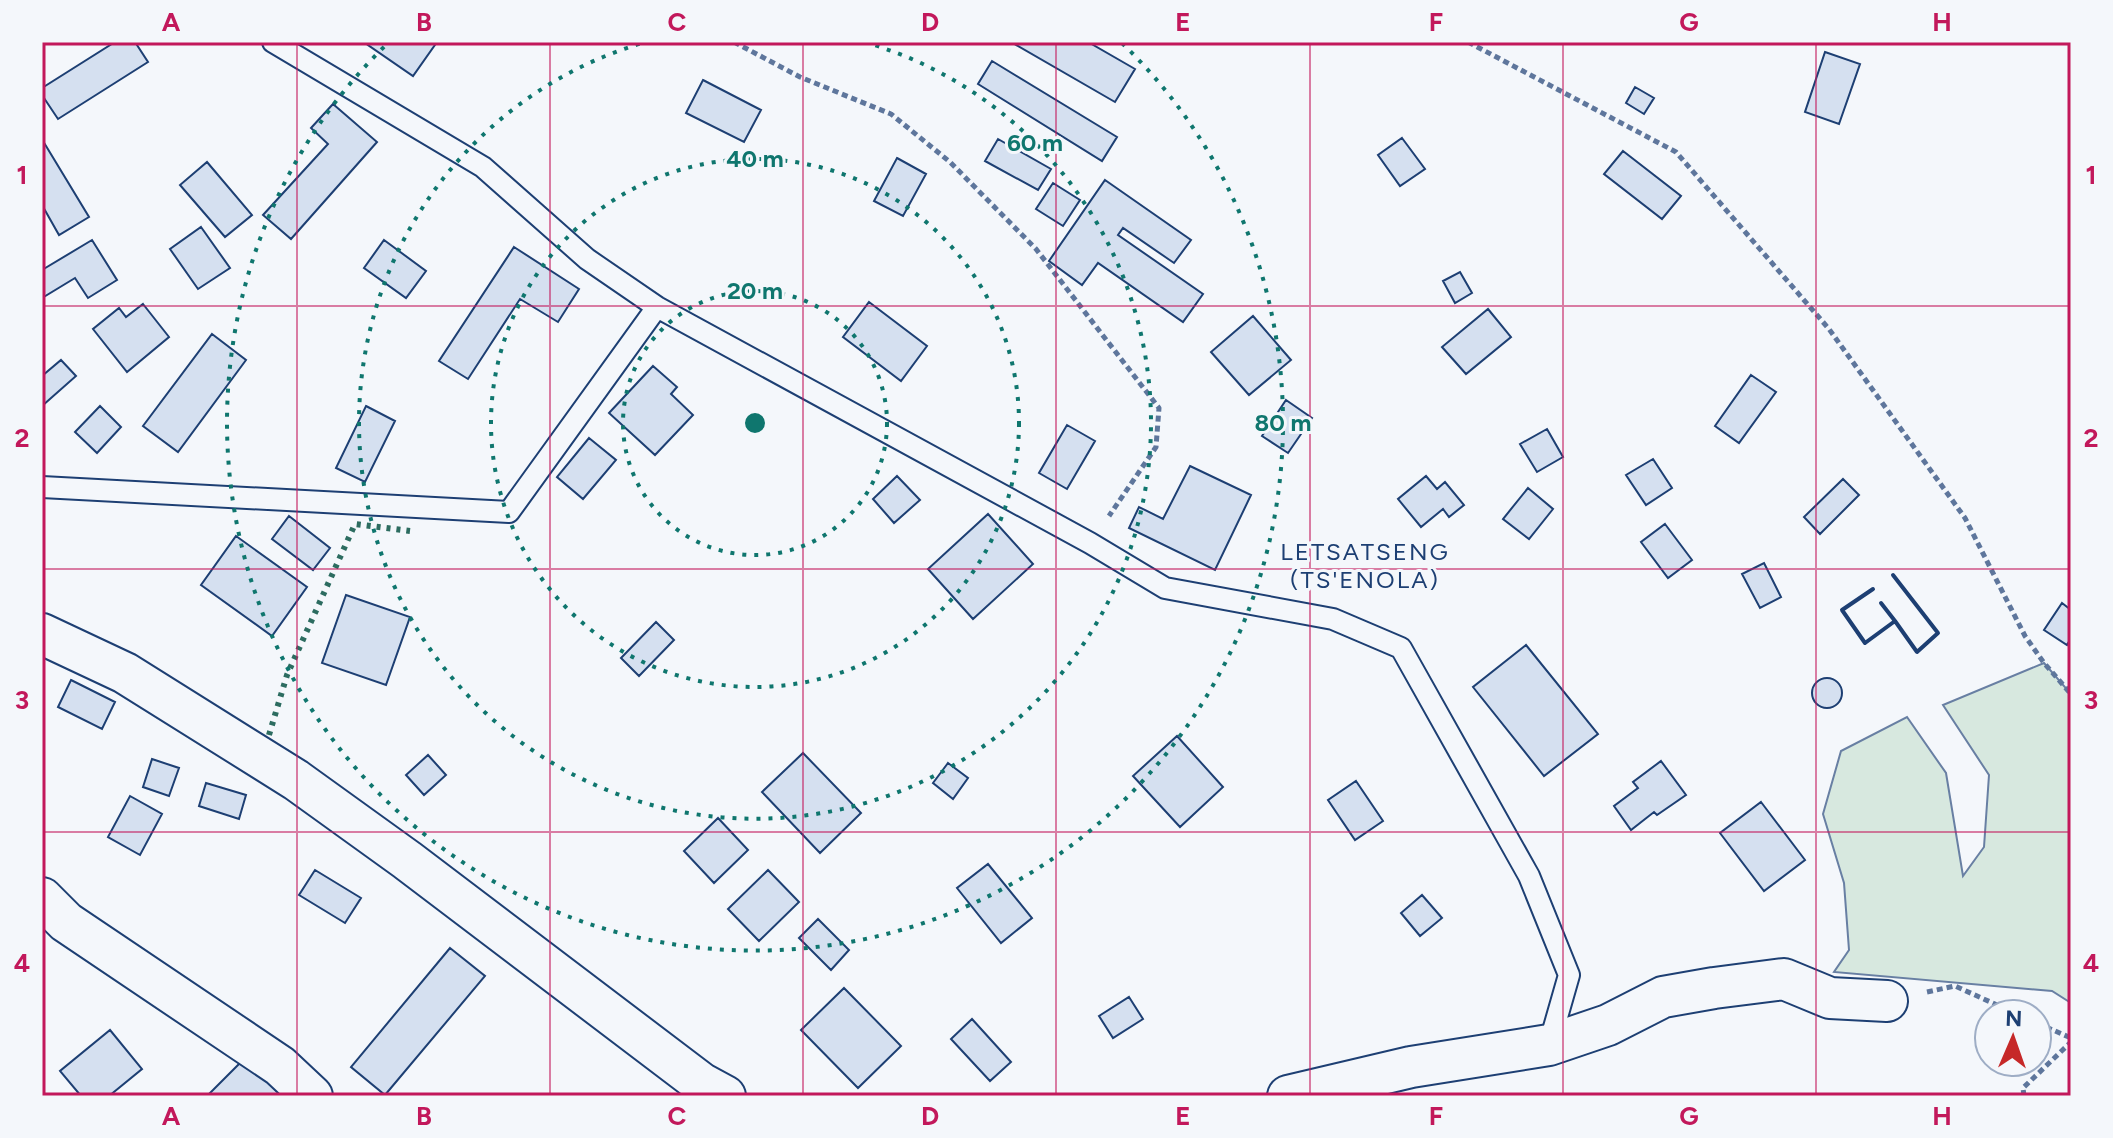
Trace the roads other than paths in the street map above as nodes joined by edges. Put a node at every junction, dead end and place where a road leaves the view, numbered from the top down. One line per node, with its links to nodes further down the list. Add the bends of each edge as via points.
1 (273, 42): 2 (lane, via 483,167 587,259)
2 (657, 307): 3 (lane, via 509,512); 7 (lane, via 1165,588 1333,619 1401,648 1529,876 1569,975)
3 (42, 487)
4 (42, 634): 9 (street, via 125,673 296,780)
5 (42, 898): 8 (street, via 66,922 280,1066)
6 (1887, 1001): 7 (street, via 1830,998 1784,979 1663,997 1608,1025)
7 (1549, 1045): 10 (street, via 1411,1067)
8 (312, 1096)
9 (725, 1096)
10 (1288, 1096)

